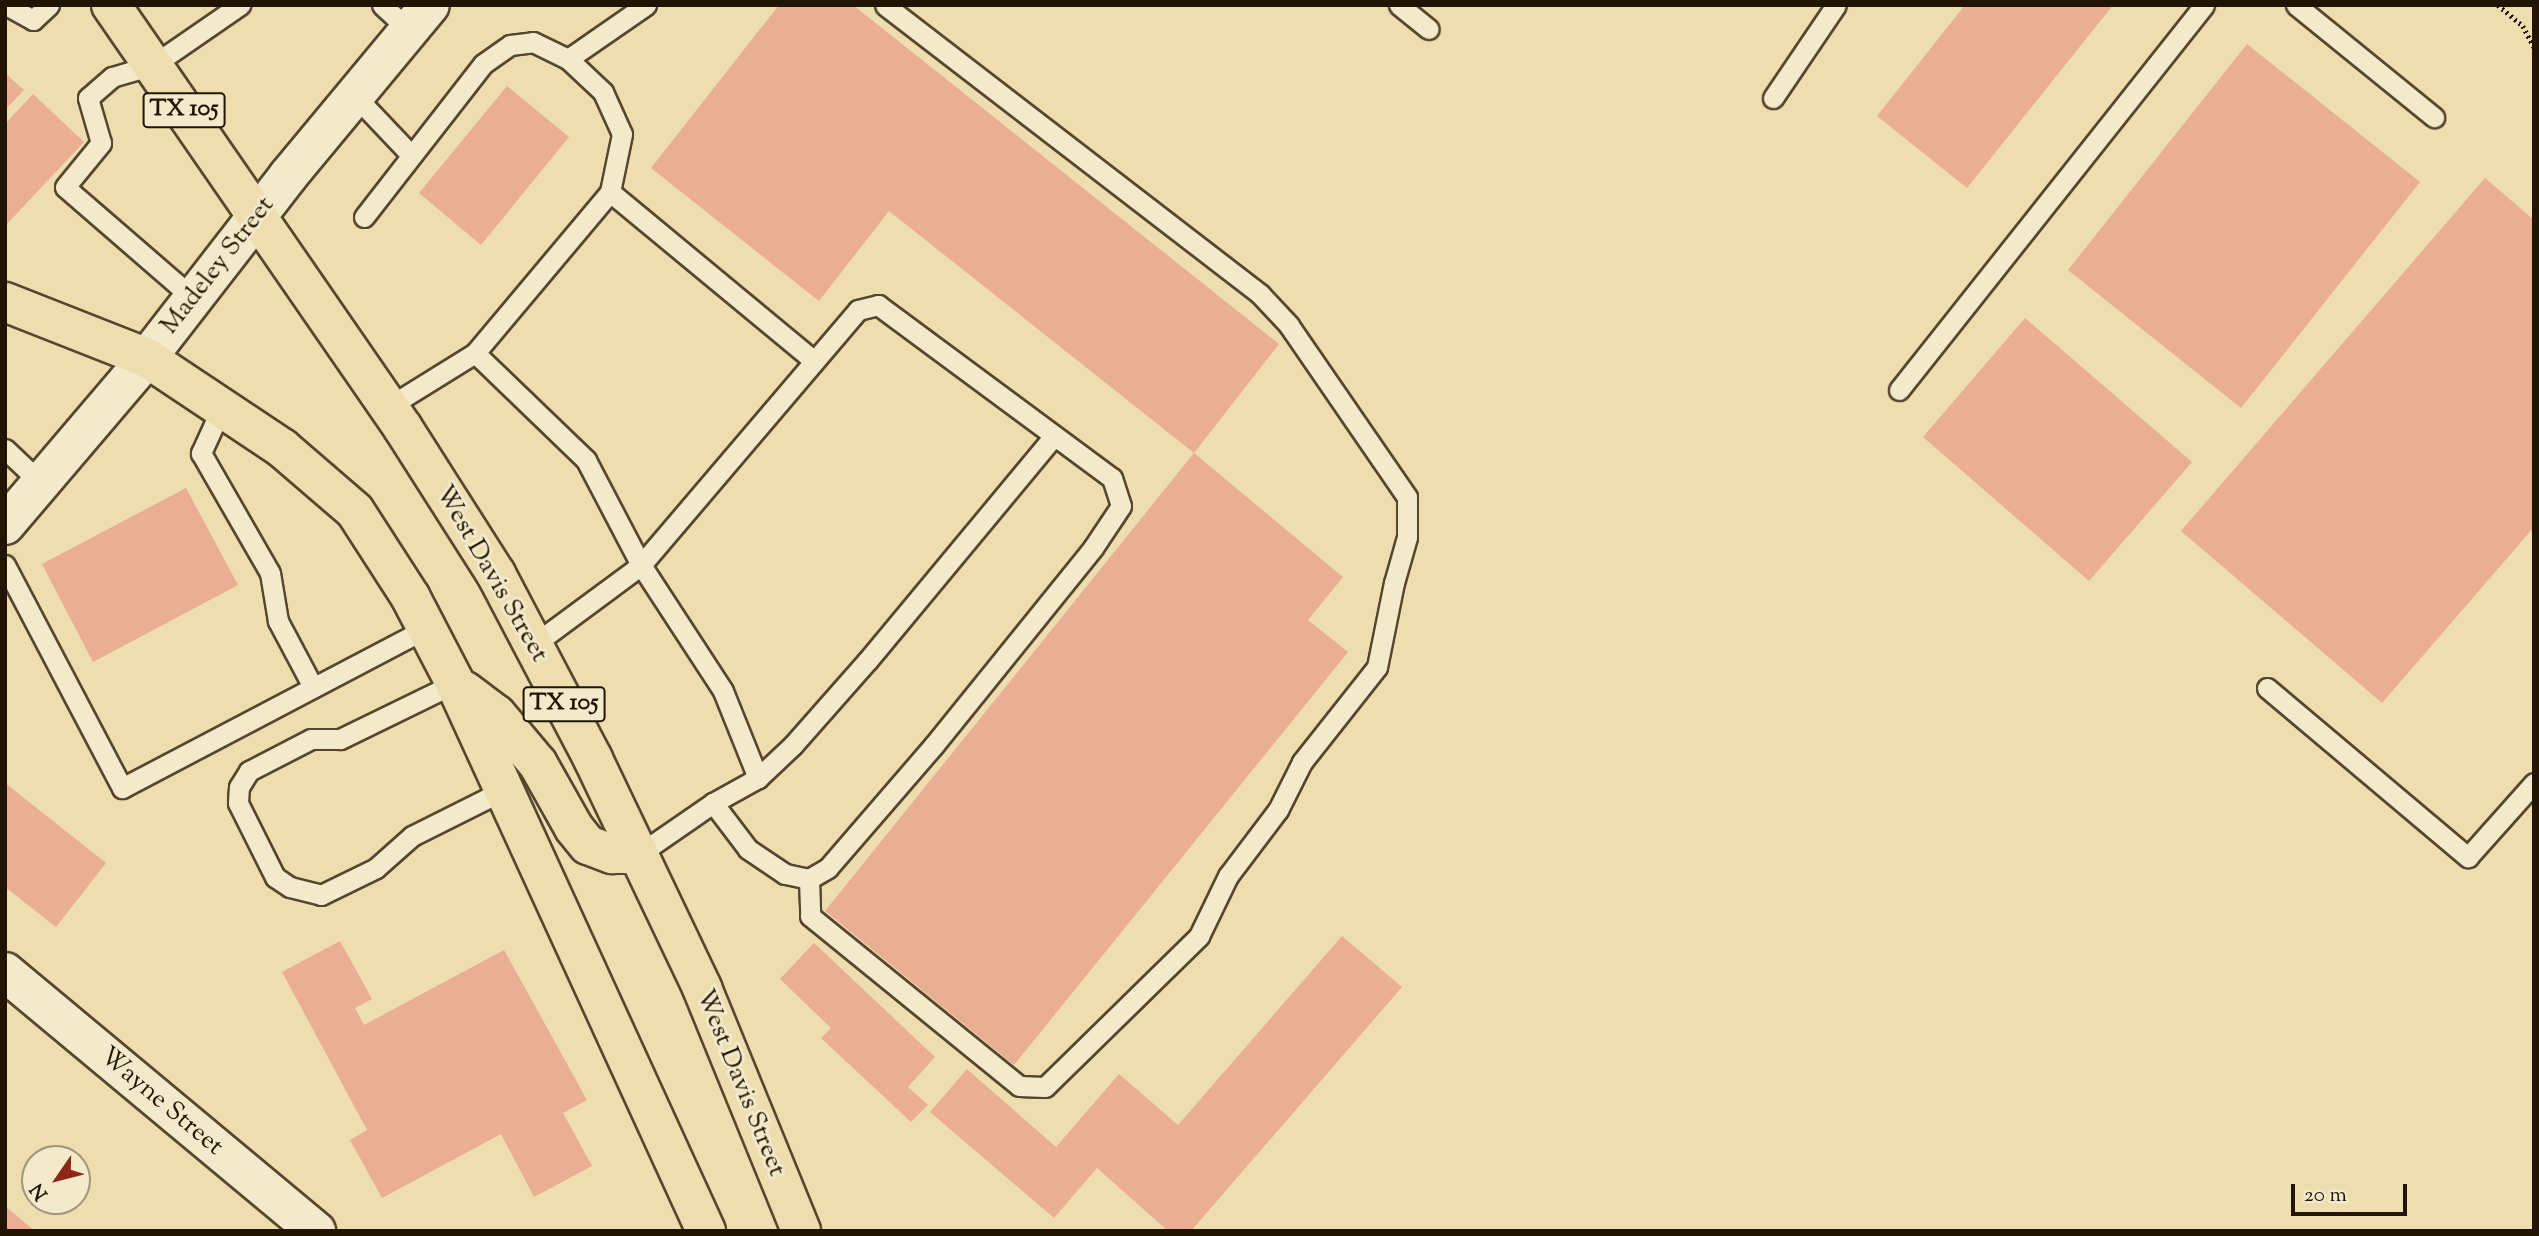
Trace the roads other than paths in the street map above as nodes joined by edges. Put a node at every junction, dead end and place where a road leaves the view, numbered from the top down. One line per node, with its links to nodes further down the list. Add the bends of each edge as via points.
1 (6, 5): 2 (lane, via 33,20)
2 (49, 5)
3 (111, 5): 16 (main road, West Davis Street / TX 105)
4 (240, 5): 12 (lane)
5 (382, 5): 13 (lane)
6 (646, 5): 15 (lane)
7 (885, 5): 48 (lane, via 1259,294 1289,325 1407,497 1407,537 1377,667 1302,762 1278,810 1227,876 1199,936 1045,1087 1019,1086 810,916)
8 (1399, 5): 14 (lane)
9 (1836, 5): 18 (lane)
10 (2204, 5): 29 (lane)
11 (2296, 5): 19 (lane)
12 (214, 12): 16 (lane)
13 (420, 18): 17 (street, Madeley Street)
14 (1429, 29)
15 (568, 59): 20 (lane, via 533,42 510,45 483,64); 21 (lane, via 603,92 622,134)
16 (153, 65): 22 (main road, West Davis Street / TX 105); 24 (lane, via 112,77 88,98 101,143 65,187)
17 (356, 97): 20 (lane); 22 (street, Madeley Street)
18 (1773, 98)
19 (2434, 117)
20 (411, 155): 23 (lane)
21 (610, 192): 26 (lane); 28 (lane)
22 (258, 215): 24 (street, Madeley Street); 31 (main road, West Davis Street / TX 105)
23 (364, 218)
24 (194, 298): 27 (street, Madeley Street)
25 (5, 302): 27 (main road)
26 (475, 353): 31 (lane); 37 (lane, via 586,460)
27 (147, 358): 30 (main road); 34 (street, Madeley Street)
28 (814, 361): 32 (lane, via 858,310 878,305); 37 (lane)
29 (1899, 390)
30 (222, 407): 38 (main road, via 282,448 355,511); 41 (lane, via 201,453 270,573 278,621)
31 (388, 407): 39 (main road, West Davis Street / TX 105, via 496,574)
32 (1055, 436): 43 (lane, via 868,660); 48 (lane, via 1112,478 1121,506 1093,548 934,745 828,868)
33 (5, 449): 34 (lane)
34 (41, 483): 35 (street, Madeley Street)
35 (5, 525)
36 (5, 565): 41 (lane, via 122,788)
37 (640, 565): 39 (lane); 43 (lane, via 723,691)
38 (427, 628): 40 (main road); 41 (lane)
39 (533, 645): 47 (main road, West Davis Street / TX 105)
40 (455, 683): 45 (main road); 45 (lane, via 340,739 311,739 249,771 239,787 238,803 275,877 290,887 321,895 376,868 412,836); 47 (main road, via 496,714 538,764 588,845 612,854)
41 (313, 687)
42 (2267, 688): 44 (lane, via 2468,857)
43 (758, 778): 46 (lane)
44 (2534, 783)
45 (506, 789): 51 (main road)
46 (713, 803): 47 (lane); 48 (lane, via 748,849 785,874)
47 (639, 853): 52 (main road, West Davis Street / TX 105, via 702,988)
48 (809, 879)
49 (5, 972): 50 (street, Wayne Street)
50 (316, 1231)
51 (706, 1231)
52 (801, 1231)

